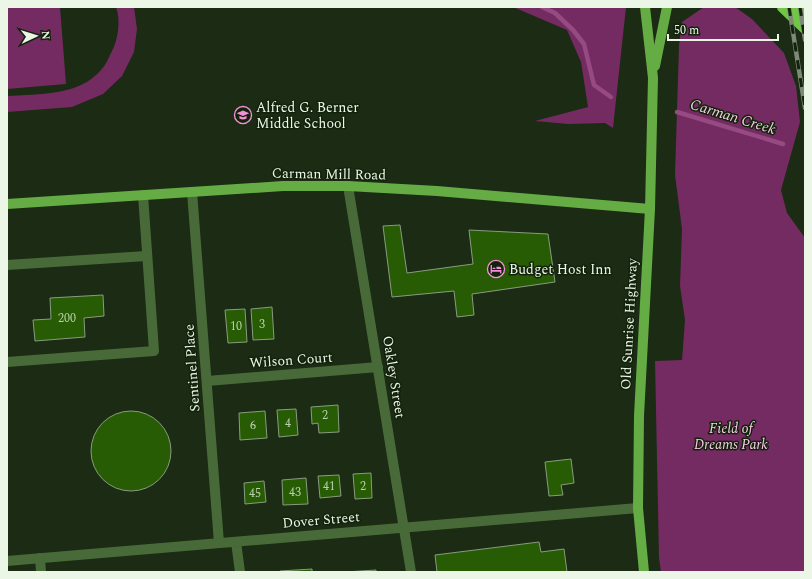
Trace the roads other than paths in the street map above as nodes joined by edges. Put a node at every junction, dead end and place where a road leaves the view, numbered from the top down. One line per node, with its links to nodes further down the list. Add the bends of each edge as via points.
1 (645, 7): 7 (main road, Old Sunrise Highway)
2 (667, 7): 7 (main road, Old Sunrise Highway)
3 (783, 7): 6 (highway)
4 (793, 7): 5 (highway)
5 (805, 14)
6 (805, 28)
7 (652, 78): 12 (main road, Old Sunrise Highway)
8 (348, 186): 9 (main road, Carman Mill Road, via 283,186); 12 (main road, Carman Mill Road); 16 (street, Oakley Street)
9 (192, 192): 10 (main road, Carman Mill Road); 17 (street, Sentinel Place)
10 (143, 195): 11 (main road, Carman Mill Road); 13 (street)
11 (7, 204)
12 (650, 209): 18 (main road, Old Sunrise Highway, via 638,416)
13 (146, 256): 14 (street); 15 (street, via 154,351)
14 (7, 265)
15 (7, 362)
16 (378, 367): 17 (street, Wilson Court); 19 (street, Oakley Street)
17 (207, 381): 21 (street, Sentinel Place)
18 (638, 508): 19 (street, Dover Street); 27 (main road, Old Sunrise Highway)
19 (404, 527): 20 (street, Dover Street); 26 (street, Oakley Street)
20 (236, 542): 21 (street, Dover Street); 25 (street)
21 (219, 543): 22 (street, Dover Street)
22 (40, 558): 23 (street, Dover Street); 24 (street)
23 (7, 561)
24 (41, 572)
25 (240, 572)
26 (411, 572)
27 (644, 572)

